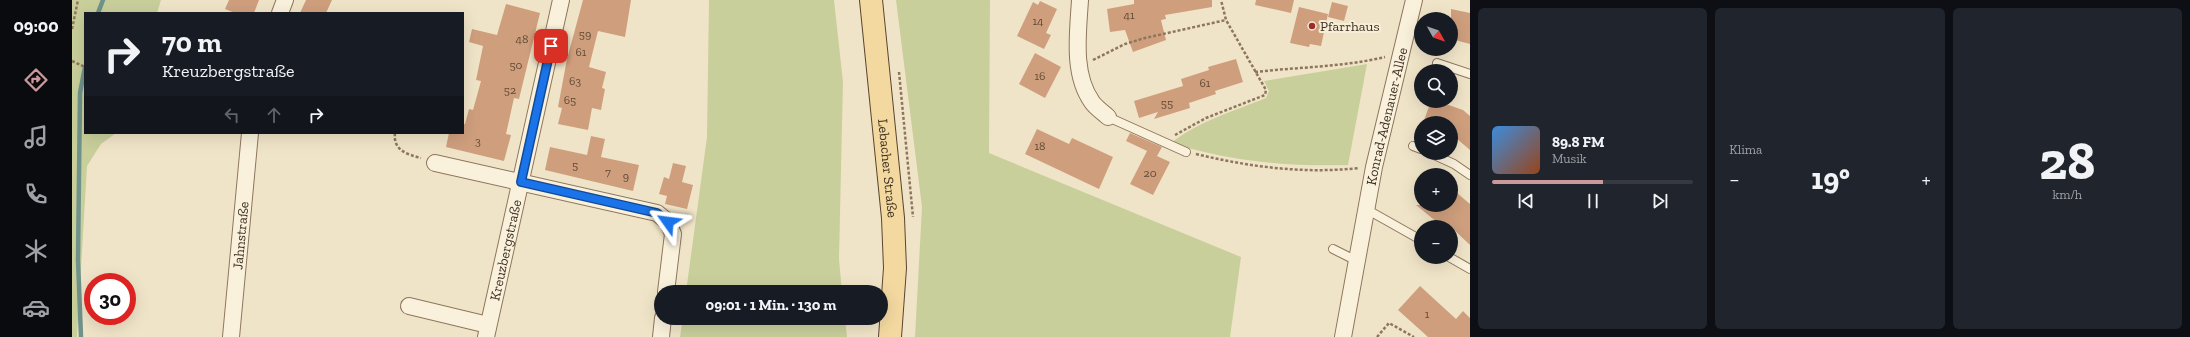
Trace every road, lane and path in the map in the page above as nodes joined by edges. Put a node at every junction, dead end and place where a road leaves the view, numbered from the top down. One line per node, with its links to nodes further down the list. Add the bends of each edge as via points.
1 (78, 0): 10 (path)
2 (285, 0): 8 (street)
3 (561, 0): 27 (street, Kreuzbergstraße)
4 (871, 0): 40 (main road, Lebacher Straße, via 893,218 895,268)
5 (1080, 0): 15 (street)
6 (1221, 0): 9 (path)
7 (1414, 0): 11 (street, Konrad-Adenauer-Allee)
8 (280, 12)
9 (1226, 20): 15 (path, via 1125,44); 16 (path)
10 (72, 29)
11 (1400, 53): 16 (path, via 1321,67 1292,67); 25 (street, Konrad-Adenauer-Allee)
12 (72, 61): 14 (path)
13 (1437, 63): 17 (lane)
14 (84, 67)
15 (1079, 67): 18 (street, via 1083,86 1092,103)
16 (1255, 72): 21 (path, via 1266,90 1265,95 1206,118)
17 (1470, 74)
18 (1108, 116): 21 (lane)
19 (250, 134): 38 (street, Jahnstraße)
20 (395, 134): 24 (path, via 394,141 399,149)
21 (1164, 144): 22 (lane)
22 (1186, 152): 25 (path, via 1243,166 1315,172)
23 (1445, 160): 26 (lane)
24 (435, 163): 27 (street)
25 (1374, 167): 28 (street, Konrad-Adenauer-Allee)
26 (1470, 175)
27 (521, 182): 34 (street, via 657,213 668,222 673,234); 37 (street, Kreuzbergstraße)
28 (1366, 210): 29 (lane); 31 (street, Konrad-Adenauer-Allee)
29 (1414, 236)
30 (1333, 249): 31 (lane)
31 (1355, 260): 41 (street, Konrad-Adenauer-Allee)
32 (1458, 263): 33 (lane)
33 (1470, 270)
34 (667, 285)
35 (409, 306): 37 (street)
36 (662, 325): 39 (street)
37 (487, 331)
38 (231, 337)
39 (661, 337)
40 (890, 337)
41 (1342, 337)
42 (1377, 337): 43 (path, via 1389,323)
43 (1414, 337)

